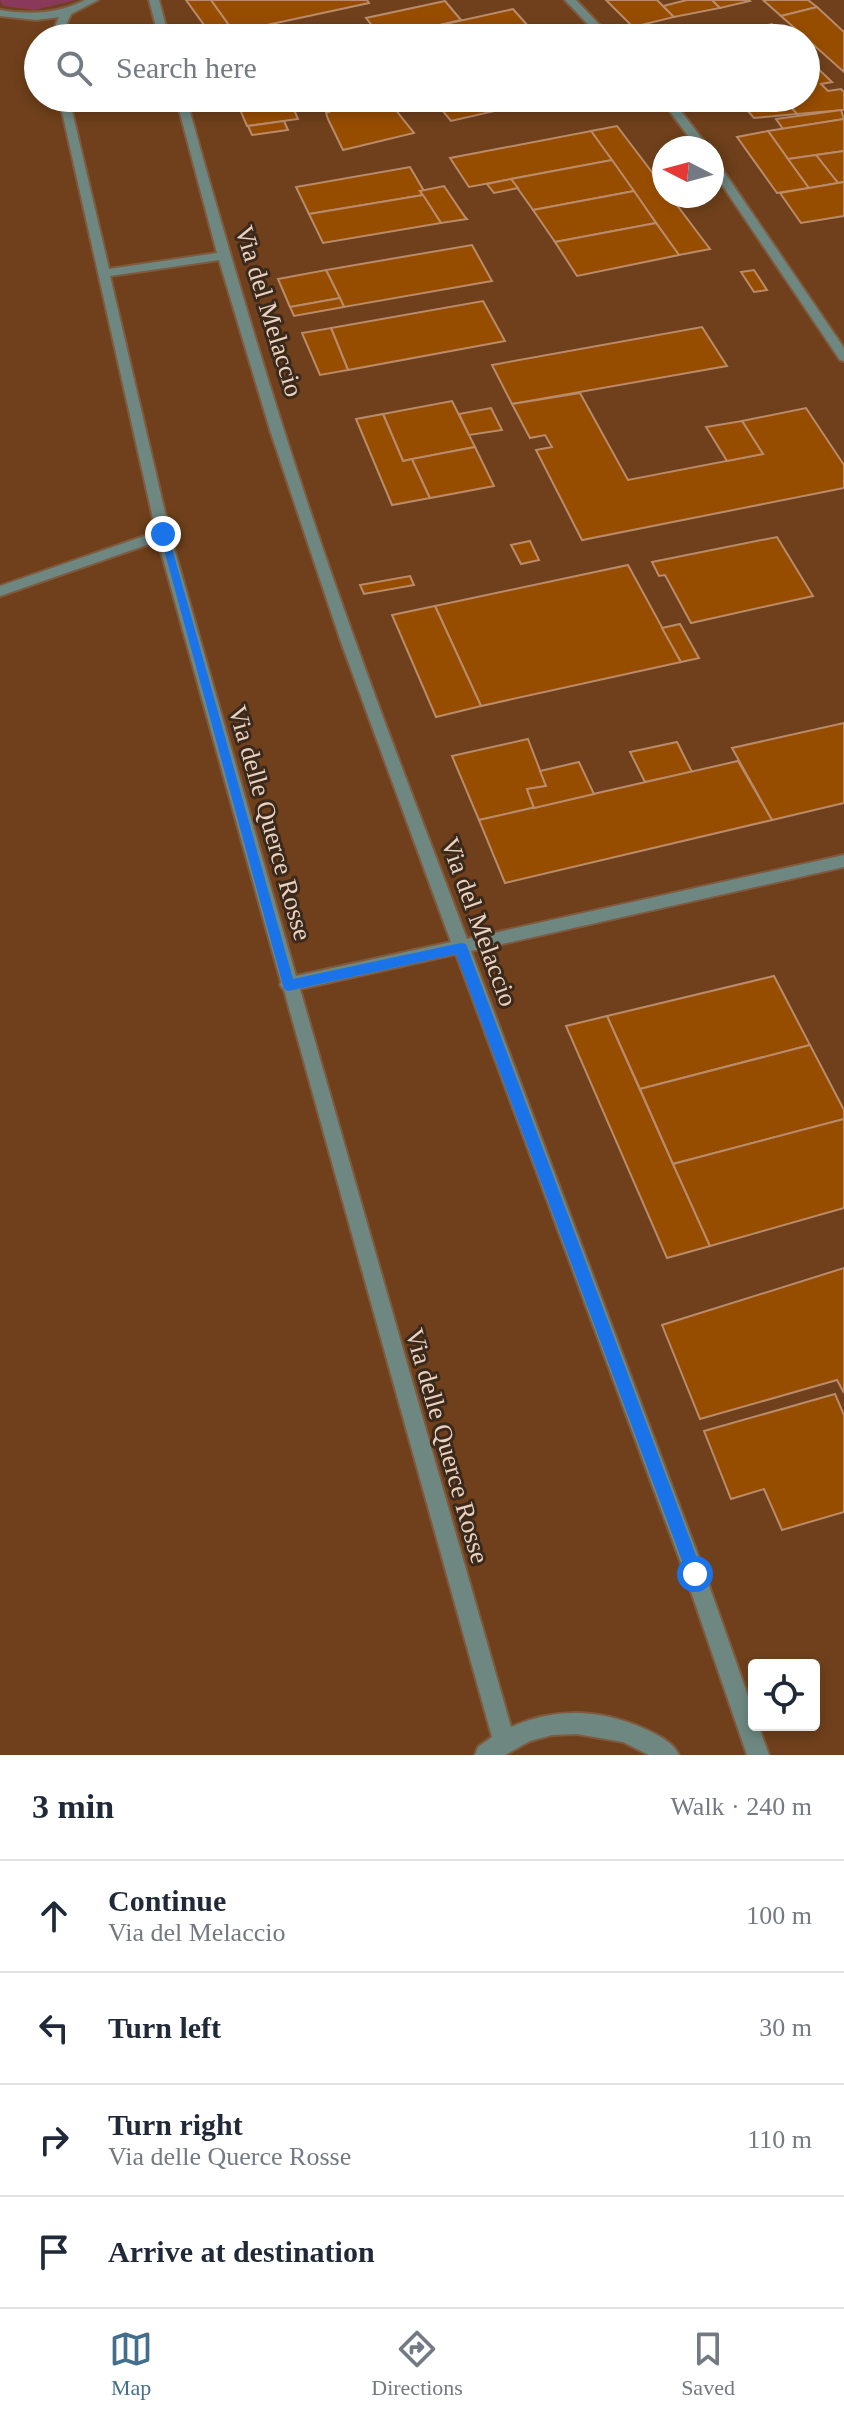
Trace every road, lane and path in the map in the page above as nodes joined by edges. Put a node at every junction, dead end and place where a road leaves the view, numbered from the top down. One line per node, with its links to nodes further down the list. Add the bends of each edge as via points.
1 (93, 0): 4 (street)
2 (154, 0): 9 (street)
3 (570, 0): 10 (street)
4 (66, 12): 6 (street); 8 (street)
5 (0, 13): 6 (street)
6 (32, 17): 7 (street)
7 (37, 24)
8 (61, 24)
9 (160, 24)
10 (593, 24)
11 (67, 112): 17 (street, Via delle Querce Rosse)
12 (185, 112): 16 (street, Via del Melaccio)
13 (676, 112): 14 (street)
14 (694, 136)
15 (724, 180): 18 (street)
16 (224, 256): 17 (street); 22 (street, Via del Melaccio, via 348,642)
17 (103, 273): 19 (street, Via delle Querce Rosse)
18 (844, 357)
19 (163, 534): 20 (street); 23 (street, Via delle Querce Rosse)
20 (0, 591)
21 (844, 861): 22 (street)
22 (461, 948): 23 (street); 27 (street, Via del Melaccio)
23 (288, 985): 24 (street, Via delle Querce Rosse)
24 (504, 1740): 25 (street); 26 (street, via 535,1727 565,1723 611,1726)
25 (486, 1755)
26 (668, 1755)
27 (758, 1755)

